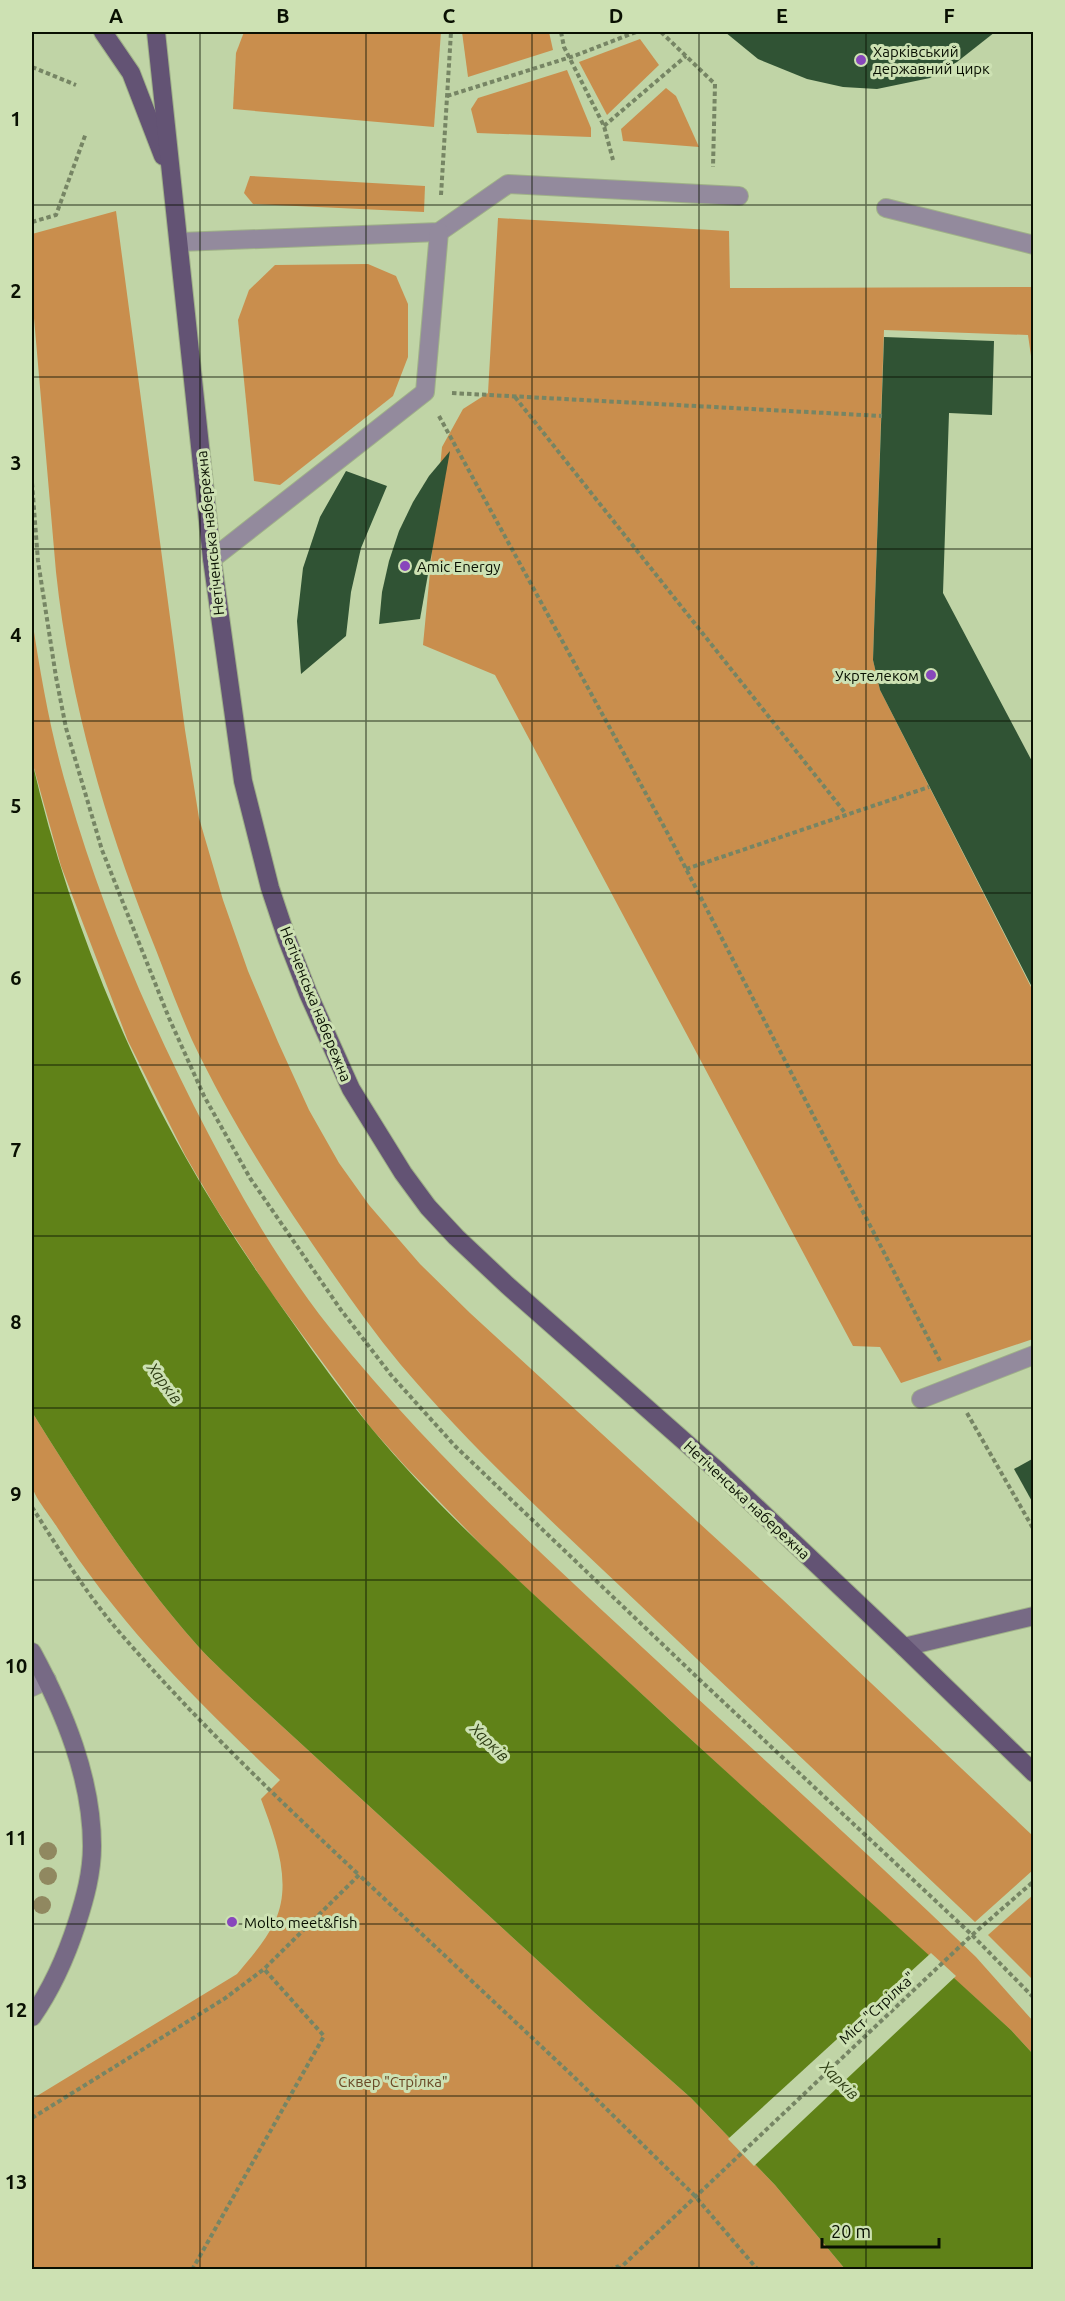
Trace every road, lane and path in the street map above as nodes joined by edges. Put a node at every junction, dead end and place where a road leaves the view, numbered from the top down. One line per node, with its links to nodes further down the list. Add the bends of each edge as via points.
1 (103, 32): 13 (main road, via 131,73)
2 (156, 32): 13 (main road, Нетіченська набережна)
3 (451, 32): 10 (path)
4 (561, 32): 11 (path, via 564,47)
5 (636, 32): 10 (path)
6 (661, 32): 7 (path)
7 (686, 56): 11 (path); 15 (path, via 715,84)
8 (32, 68): 9 (path)
9 (76, 85)
10 (447, 96): 19 (path)
11 (604, 126): 14 (path)
12 (86, 133): 18 (path, via 56,215)
13 (172, 180): 20 (main road, Нетіченська набережна)
14 (621, 190): 15 (lane); 19 (lane, via 508,184)
15 (713, 195): 16 (lane)
16 (739, 196)
17 (886, 208): 21 (lane)
18 (32, 222)
19 (439, 232): 20 (lane); 22 (lane)
20 (180, 242): 26 (main road, Нетіченська набережна)
21 (1034, 245)
22 (425, 392): 23 (path); 26 (lane); 29 (path)
23 (515, 397): 24 (path); 28 (path)
24 (882, 416)
25 (32, 483): 42 (path, via 38,561 56,677 66,728 102,850 173,1028 204,1096 250,1178 341,1310 391,1375 455,1446)
26 (212, 559): 36 (main road, Нетіченська набережна, via 243,780 270,888 329,1042 378,1136 428,1207 456,1237 718,1471)
27 (929, 787): 28 (path)
28 (846, 814): 29 (path)
29 (686, 869): 31 (path)
30 (1034, 1355): 31 (lane)
31 (954, 1387): 32 (lane); 34 (path)
32 (921, 1399)
33 (32, 1507): 40 (path, via 115,1626 270,1790)
34 (1034, 1530)
35 (1034, 1616): 36 (street)
36 (904, 1647): 39 (main road, Нетіченська набережна)
37 (32, 1652): 38 (street)
38 (39, 1683): 45 (street, via 79,1759 92,1846 85,1898 68,1952 53,1986)
39 (1034, 1773)
40 (359, 1875): 43 (path); 47 (path)
41 (1034, 1881): 42 (path, Міст "Стрілка")
42 (972, 1935): 44 (path); 47 (path, Міст "Стрілка")
43 (264, 1970): 46 (path); 49 (path, via 324,2036)
44 (1034, 1998)
45 (32, 2017)
46 (32, 2118)
47 (695, 2196): 48 (path, Міст "Стрілка"); 51 (path)
48 (619, 2268): 50 (path)
49 (192, 2270)
50 (609, 2270)
51 (758, 2270)

